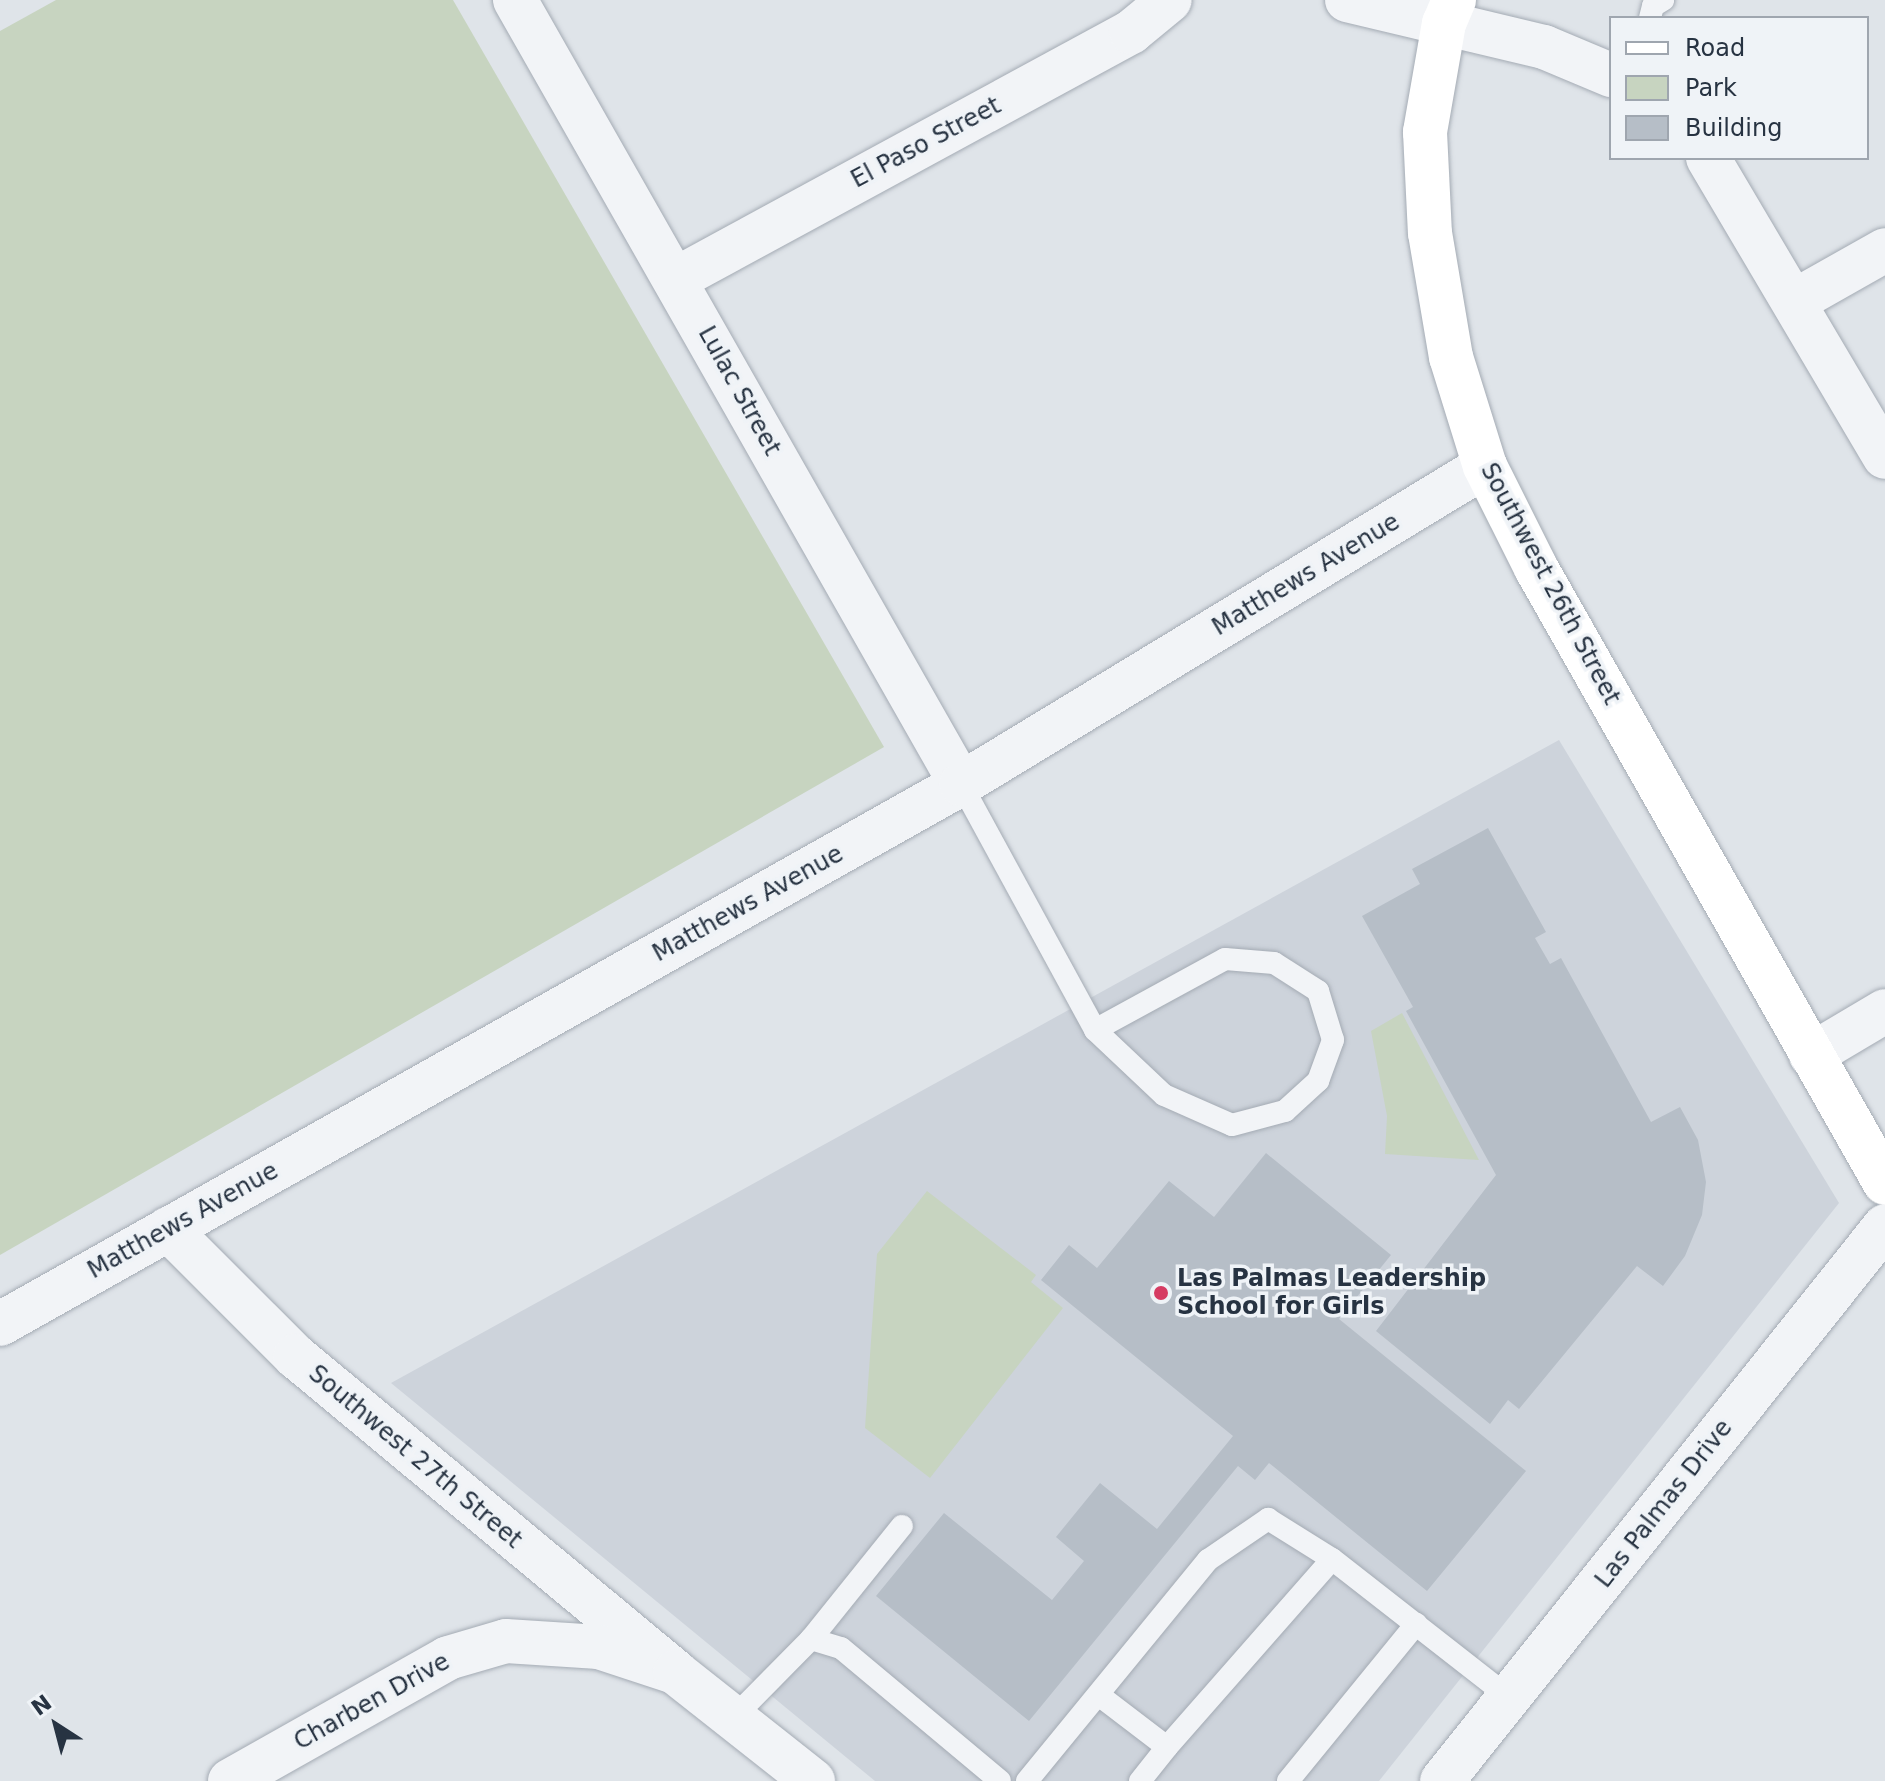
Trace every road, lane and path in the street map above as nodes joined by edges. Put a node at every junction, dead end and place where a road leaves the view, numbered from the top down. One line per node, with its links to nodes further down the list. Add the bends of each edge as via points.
1 (515, 0): 10 (street, Lulac Street)
2 (1170, 0): 10 (street, El Paso Street, via 1131,32)
3 (1347, 0): 5 (street)
4 (1663, 0): 6 (lane, via 1653,6)
5 (1449, 12): 7 (street); 13 (main road, Southwest 26th Street, via 1425,132 1430,233 1451,357)
6 (1650, 16)
7 (1609, 74)
8 (1709, 160): 11 (street)
9 (1885, 250): 11 (street)
10 (676, 279): 14 (street, Lulac Street)
11 (1795, 301): 12 (street)
12 (1885, 457)
13 (1485, 466): 14 (street, Matthews Avenue); 17 (main road, Southwest 26th Street, via 1536,568)
14 (961, 784): 16 (lane); 20 (street, Matthews Avenue)
15 (1885, 1011): 17 (street)
16 (1095, 1030): 16 (lane, via 1164,1095 1232,1125 1285,1111 1318,1081 1333,1040 1318,991 1274,963 1225,959)
17 (1811, 1055): 18 (main road, Southwest 26th Street)
18 (1885, 1183)
19 (1885, 1226): 28 (street, Las Palmas Drive)
20 (168, 1229): 21 (street, Matthews Avenue); 26 (street, Southwest 27th Street, via 295,1356)
21 (0, 1324)
22 (902, 1526): 25 (lane)
23 (1332, 1559): 24 (lane); 27 (lane, via 1268,1519 1208,1560); 30 (lane)
24 (1416, 1624): 28 (lane); 36 (lane)
25 (811, 1639): 29 (lane); 33 (lane, via 841,1648)
26 (675, 1672): 29 (street, Charben Drive); 31 (street, Charben Drive, via 599,1647 506,1641 448,1658)
27 (1100, 1696): 30 (lane); 34 (lane)
28 (1510, 1698): 37 (street, Las Palmas Drive)
29 (735, 1716): 32 (street, Charben Drive)
30 (1167, 1747): 35 (lane)
31 (230, 1781)
32 (813, 1781)
33 (1000, 1781)
34 (1027, 1781)
35 (1140, 1781)
36 (1288, 1781)
37 (1442, 1781)

